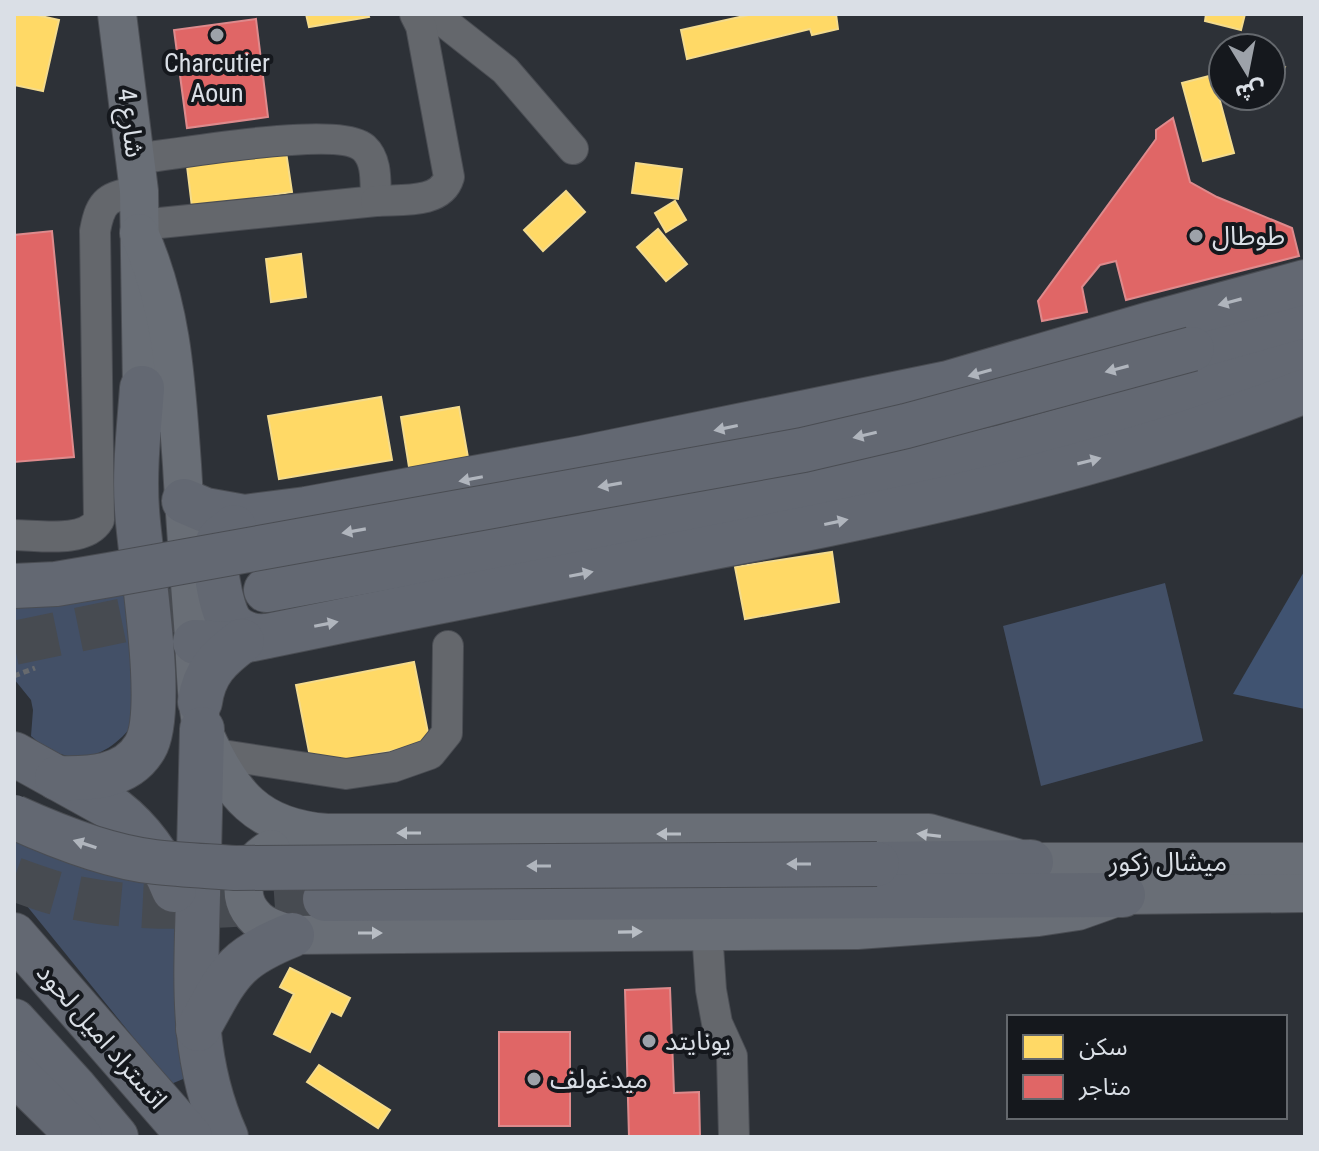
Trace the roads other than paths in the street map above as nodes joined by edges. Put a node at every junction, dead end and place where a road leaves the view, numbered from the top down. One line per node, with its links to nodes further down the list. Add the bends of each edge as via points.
1 (117, 14): 6 (main road, شارع 4)
2 (415, 14): 5 (lane, via 449,177 441,191 427,197)
3 (434, 14): 4 (lane, via 505,70)
4 (573, 149)
5 (376, 201): 6 (lane); 6 (lane, via 373,161 359,144 346,139 289,140)
6 (139, 202): 10 (main road); 12 (main road, via 168,322); 14 (lane, via 115,195 99,210 95,231 99,520 89,532 75,535)
7 (1305, 282): 13 (highway, one-way to 13, via 948,383 582,458)
8 (1305, 316): 15 (highway, one-way to 15, bridge, via 803,450 109,575)
9 (1305, 361): 16 (highway, via 1003,447 853,481)
10 (142, 388): 18 (main road, via 154,442 173,626 181,637); 22 (highway, via 136,475 154,691 151,732 140,754 115,772 86,779)
11 (1305, 391): 17 (highway, one-way to 11, via 980,490 1162,442)
12 (184, 501): 13 (highway); 18 (main road)
13 (244, 517): 17 (highway, via 218,542 216,558 227,616)
14 (14, 535)
15 (14, 586)
16 (266, 590)
17 (254, 639): 18 (highway, via 220,645); 21 (highway, via 211,668 202,687)
18 (195, 642): 21 (main road)
19 (448, 646): 21 (lane, via 447,733 430,754 393,767 346,774)
20 (14, 725): 22 (highway)
21 (206, 728): 24 (main road, via 244,800 263,816); 33 (highway)
22 (35, 766): 33 (highway, via 115,810 144,838 178,898)
23 (14, 817): 25 (highway, one-way to 23, bridge, via 235,868 120,855)
24 (300, 831): 25 (main road, ميشال زكور, one-way to 24, via 929,833); 32 (main road, via 253,861 244,880 245,901 257,920)
25 (1031, 862): 26 (main road, ميشال زكور)
26 (1305, 862)
27 (1305, 893): 28 (main road, ميشال زكور)
28 (1123, 895): 29 (highway); 30 (main road, ميشال زكور, via 1078,911 1007,920 857,930)
29 (325, 899)
30 (707, 931): 32 (main road, ميشال زكور, one-way to 30); 41 (lane, via 717,1023 732,1056)
31 (14, 935): 39 (highway, اتستراد اميل لحود)
32 (292, 935): 35 (highway, via 263,946 232,971)
33 (196, 961): 35 (highway)
34 (14, 1021): 38 (highway, اتستراد اميل لحود)
35 (198, 1029): 40 (highway, via 209,1095)
36 (14, 1072): 37 (highway)
37 (80, 1137)
38 (116, 1137)
39 (190, 1137)
40 (226, 1137)
41 (734, 1137)

